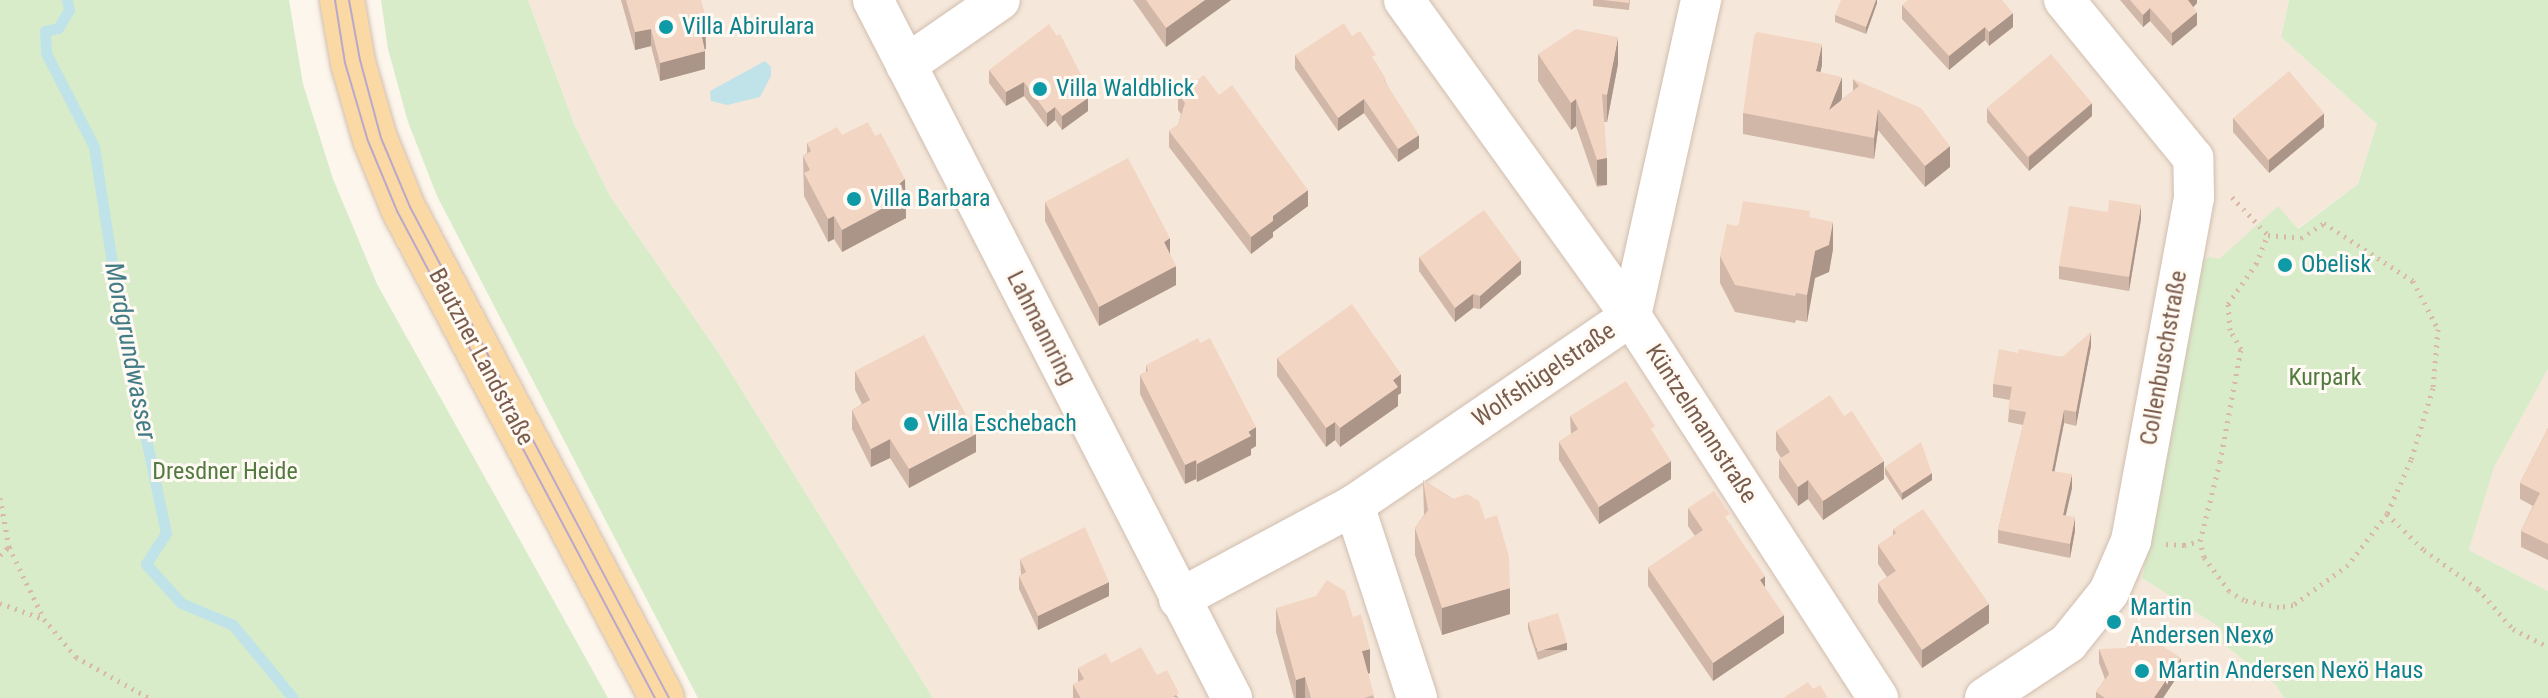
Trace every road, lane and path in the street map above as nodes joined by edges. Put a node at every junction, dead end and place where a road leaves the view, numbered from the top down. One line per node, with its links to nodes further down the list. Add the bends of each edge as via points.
1 (342, 0): 23 (main road, Bautzner Landstraße, via 375,139 403,208)
2 (873, 0): 7 (street, Lahmannring)
3 (1000, 0): 7 (street)
4 (1404, 0): 10 (street, Küntzelmannstraße)
5 (1701, 0): 10 (street, Wolfshügelstraße)
6 (2064, 0): 27 (street, Collenbuschstraße, via 2193,158 2194,197 2125,554 2109,592 2068,643)
7 (906, 65): 18 (street, Lahmannring)
8 (2259, 223): 9 (path)
9 (2268, 235): 13 (path, via 2301,238 2324,223 2413,281 2438,329 2433,388 2411,460); 14 (path, via 2256,264 2228,304 2230,330 2241,349)
10 (1631, 316): 12 (street, Wolfshügelstraße); 26 (street, Küntzelmannstraße)
11 (0, 498): 16 (path)
12 (1354, 505): 18 (street, Wolfshügelstraße); 25 (street)
13 (2387, 514): 14 (path, via 2348,565 2293,605 2244,600 2229,591 2204,557); 21 (path, via 2424,550 2478,589 2513,629)
14 (2200, 541): 15 (path)
15 (2184, 545)
16 (9, 547): 17 (path); 20 (path)
17 (0, 555)
18 (1179, 599): 24 (street, Lahmannring)
19 (0, 603): 20 (path)
20 (44, 619): 22 (path, via 76,657)
21 (2548, 647)
22 (149, 698)
23 (662, 698)
24 (1232, 698)
25 (1417, 698)
26 (1878, 698)
27 (1985, 698)

